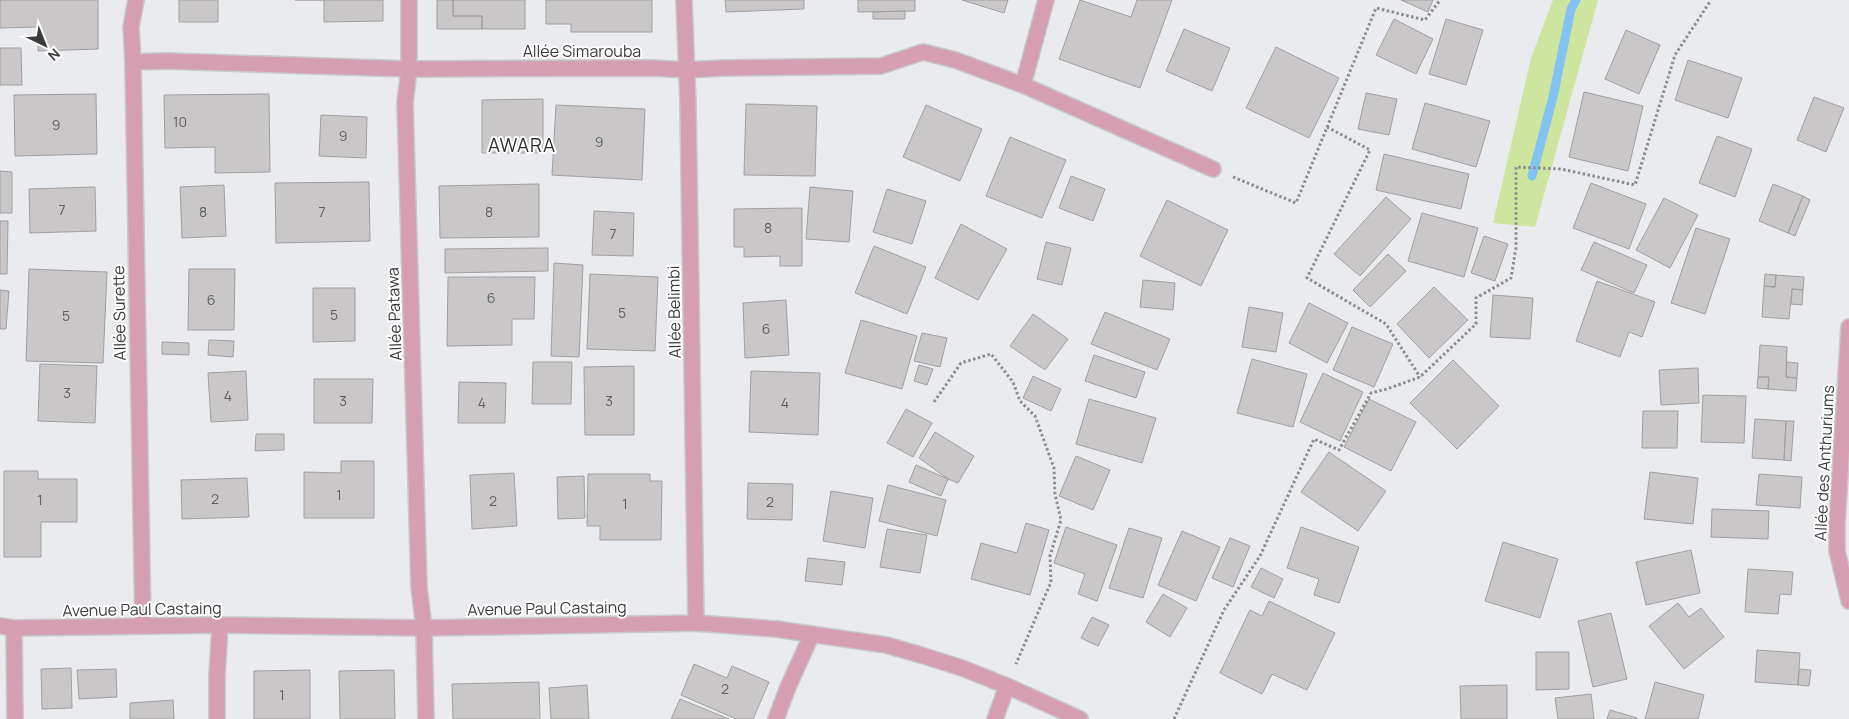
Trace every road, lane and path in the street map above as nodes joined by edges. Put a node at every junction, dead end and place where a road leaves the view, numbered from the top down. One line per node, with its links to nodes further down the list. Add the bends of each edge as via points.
1 (136, 0): 7 (street, Allée Surette, via 131,27)
2 (408, 0): 8 (street, Allée Patawa)
3 (684, 0): 9 (street, Allée Belimbi)
4 (1046, 0): 10 (street)
5 (1440, 0): 11 (path, via 1425,20 1376,8)
6 (1711, 0): 14 (path, via 1675,55 1635,185 1560,169 1516,167 1516,248 1511,278 1476,298 1476,324)
7 (133, 62): 8 (street, Allée Simarouba); 19 (street, Allée Surette)
8 (409, 69): 9 (street, Allée Simarouba); 21 (street, Allée Patawa, via 405,103 419,587)
9 (686, 70): 10 (street, Allée Simarouba, via 881,66 923,52); 17 (street, Allée Belimbi)
10 (1023, 85): 12 (street, Allée Simarouba)
11 (1327, 128): 12 (path, via 1296,203); 14 (path, via 1370,150 1307,278 1386,324)
12 (1213, 169)
13 (1849, 326): 16 (street, Allée des Anthuriums, via 1837,523 1838,551)
14 (1420, 377): 30 (path, via 1371,393 1338,450 1314,439 1260,556 1224,610)
15 (934, 402): 23 (path, via 961,364 991,354 1013,382 1020,401 1035,416 1054,468 1061,520 1050,556 1051,582)
16 (1849, 600)
17 (696, 623): 21 (street, Avenue Paul Castaing); 22 (street, Avenue Paul Castaing)
18 (220, 625): 19 (street, Avenue Paul Castaing); 21 (street, Avenue Paul Castaing); 25 (street, via 216,675)
19 (143, 626): 20 (street, Avenue Paul Castaing)
20 (7, 627): 24 (street)
21 (424, 628): 26 (street, Allée Patawa)
22 (812, 634): 23 (street, Avenue Paul Castaing, via 912,652); 27 (street)
23 (1007, 686): 28 (street); 29 (street, Avenue Paul Castaing)
24 (15, 719)
25 (218, 719)
26 (426, 719)
27 (776, 719)
28 (995, 719)
29 (1080, 719)
30 (1174, 719)

